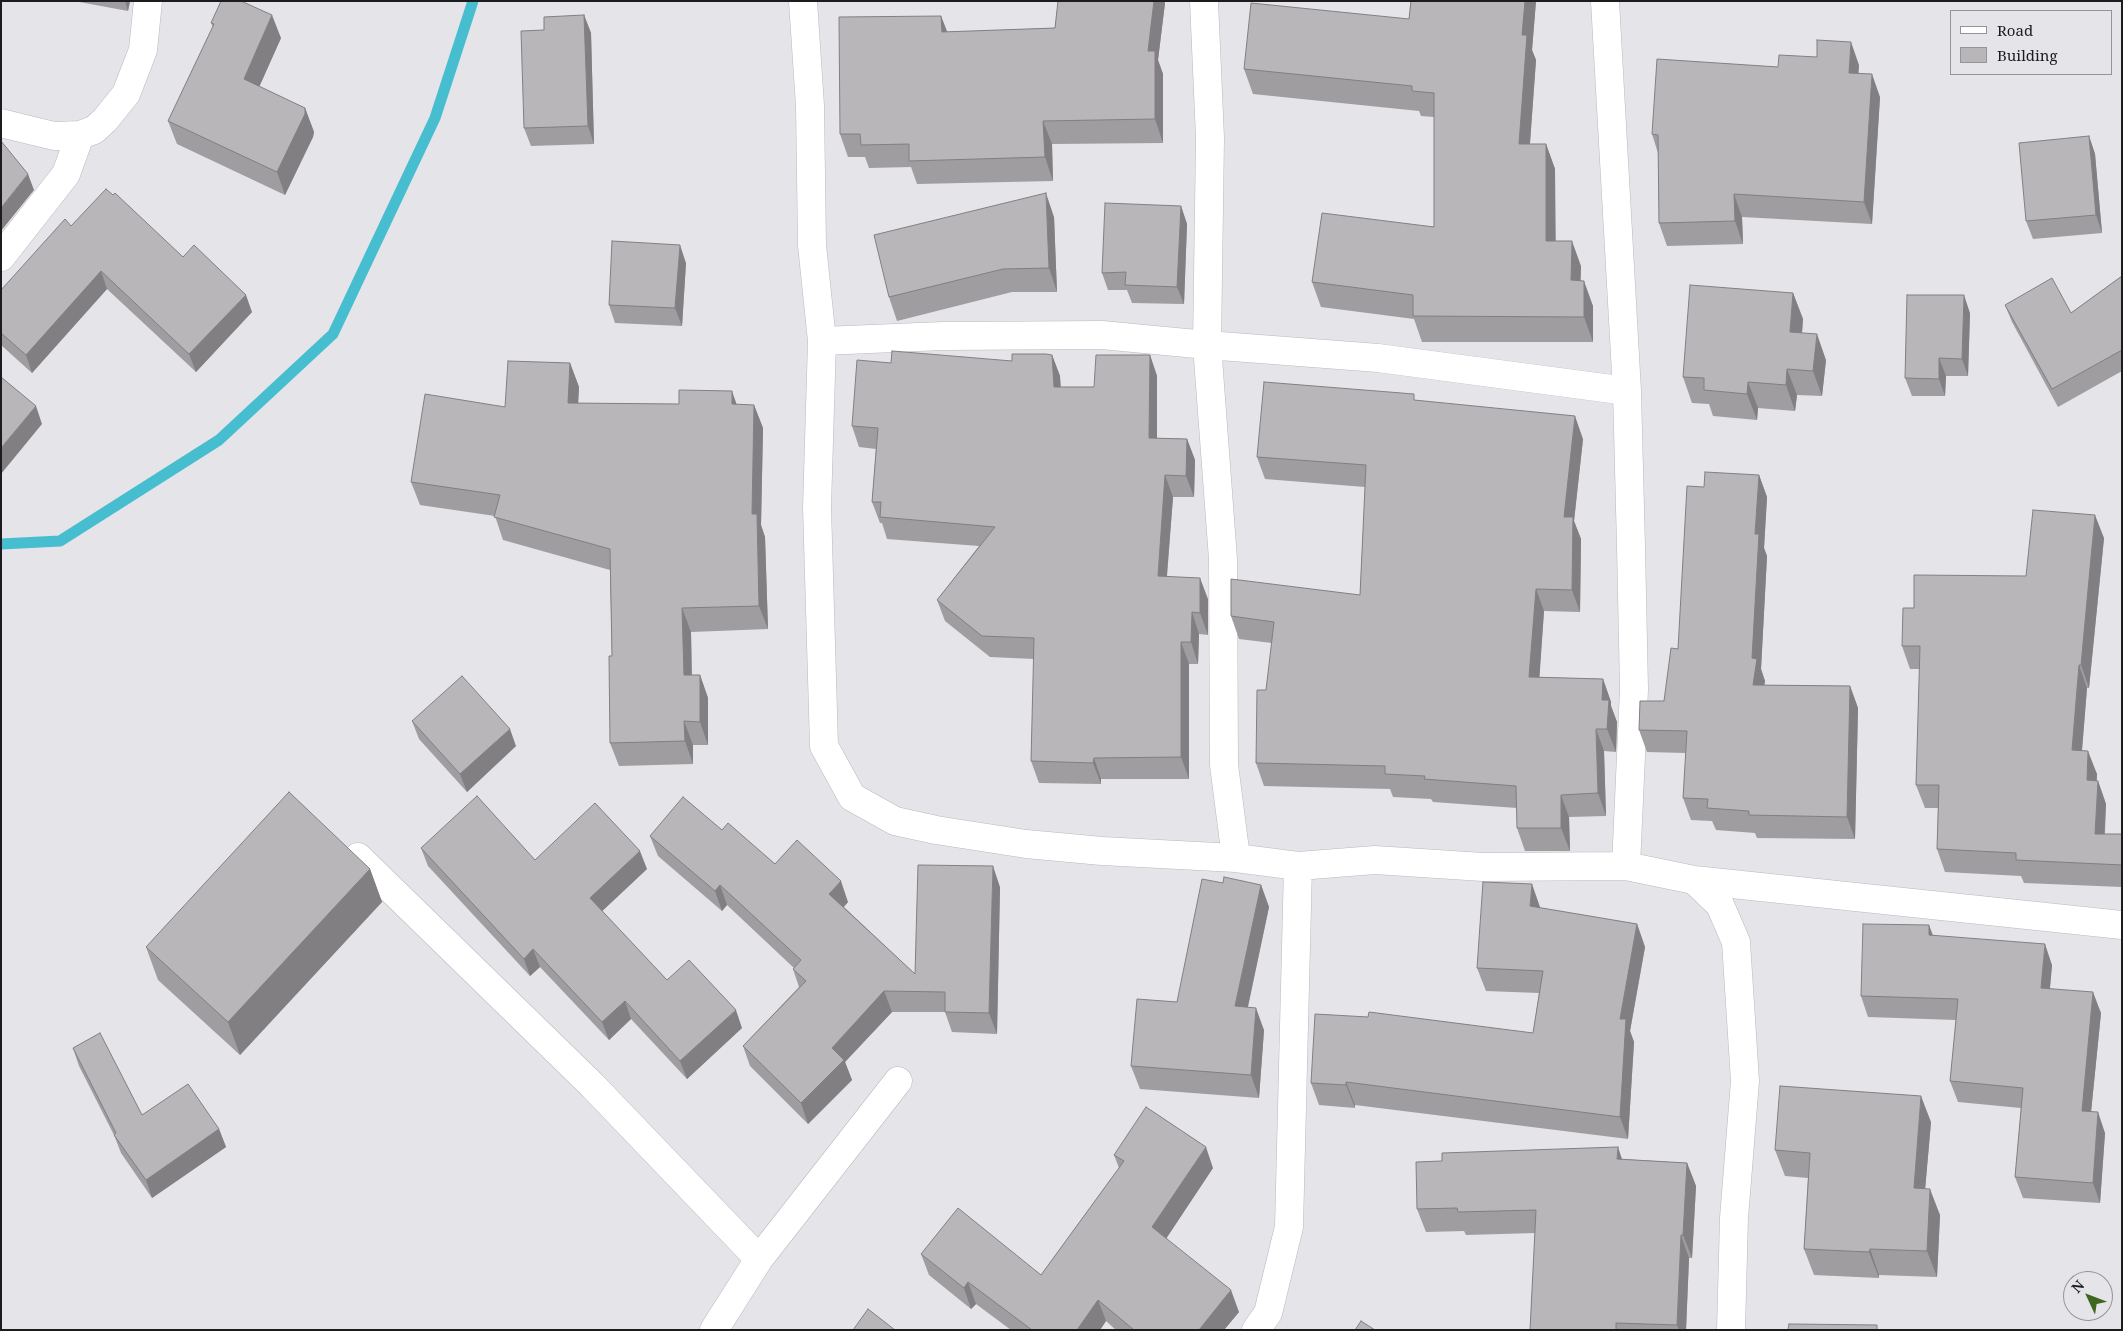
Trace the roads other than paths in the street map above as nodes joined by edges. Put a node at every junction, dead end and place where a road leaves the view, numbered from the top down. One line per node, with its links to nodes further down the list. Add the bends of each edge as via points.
1 (148, 1): 6 (street, via 143,50 126,94 94,130)
2 (803, 1): 8 (street, via 810,106 812,245)
3 (1204, 1): 9 (street, via 1210,138)
4 (1605, 1): 10 (street)
5 (1, 123): 6 (street, via 54,136)
6 (80, 135): 7 (street, via 66,174)
7 (1, 257)
8 (822, 341): 9 (street, via 1102,335); 12 (street, via 817,507 824,746 852,797 895,821 936,830 1026,844)
9 (1207, 345): 10 (street, via 1378,358); 12 (street, via 1223,559 1224,765)
10 (1627, 391): 14 (street, via 1634,689)
11 (358, 857): 18 (street, via 592,1085)
12 (1236, 858): 13 (street)
13 (1298, 866): 14 (street, via 1375,860 1482,867); 20 (street, via 1289,1227 1268,1313)
14 (1626, 866): 15 (street)
15 (1694, 880): 16 (street); 21 (street, via 1720,905 1736,942 1745,1081 1734,1218)
16 (2122, 925)
17 (898, 1081): 18 (street)
18 (759, 1259): 19 (street)
19 (714, 1330)
20 (1256, 1330)
21 (1731, 1330)

